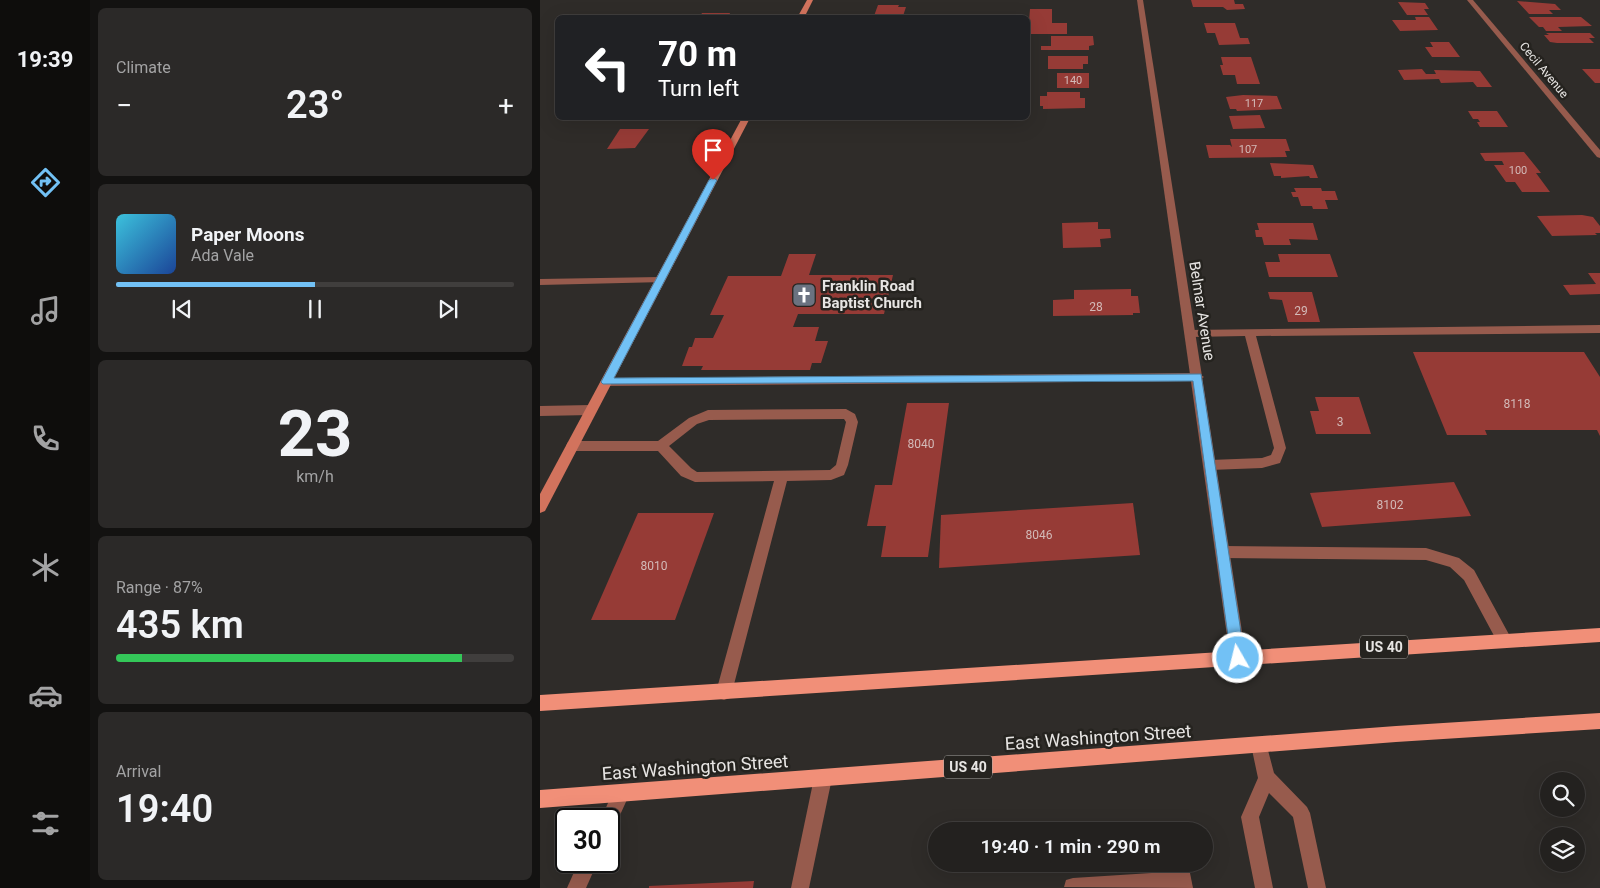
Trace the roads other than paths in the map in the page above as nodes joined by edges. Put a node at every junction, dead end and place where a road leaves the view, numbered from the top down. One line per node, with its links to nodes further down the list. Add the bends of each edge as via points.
1 (810, 0): 4 (main road)
2 (1140, 0): 10 (street, Belmar Avenue)
3 (1470, 0): 6 (street, Cecil Avenue)
4 (802, 15)
5 (745, 120): 7 (main road)
6 (1600, 155)
7 (660, 280): 8 (street); 13 (main road)
8 (540, 282)
9 (1600, 329): 11 (street)
10 (1191, 333): 11 (street); 12 (street, Belmar Avenue)
11 (1250, 333): 18 (street, via 1280,448 1276,459 1262,463)
12 (1198, 377): 13 (street); 18 (street, Belmar Avenue)
13 (606, 382): 14 (main road)
14 (591, 410): 15 (street); 16 (main road)
15 (540, 411)
16 (572, 446): 17 (street); 20 (main road)
17 (661, 446): 19 (street, via 695,477); 19 (street, via 693,421 708,415 851,416 839,471 832,475)
18 (1210, 465): 21 (street, Belmar Avenue)
19 (782, 476): 25 (street)
20 (541, 503)
21 (1223, 552): 23 (street, via 1426,554 1445,559 1469,575); 24 (street, Belmar Avenue)
22 (1600, 635): 23 (main road, US 40)
23 (1504, 640): 24 (main road, US 40)
24 (1238, 658): 25 (main road, US 40)
25 (724, 692): 26 (main road, US 40)
26 (540, 703)
27 (1600, 721): 28 (main road, East Washington Street / US 40)
28 (1260, 745): 29 (main road, East Washington Street / US 40); 30 (street)
29 (823, 778): 31 (main road, East Washington Street / US 40); 36 (street)
30 (1267, 778): 40 (street, via 1250,816); 41 (street, via 1301,813)
31 (621, 793): 32 (main road, East Washington Street / US 40); 33 (street)
32 (540, 799)
33 (614, 808)
34 (583, 873): 35 (street)
35 (576, 888)
36 (800, 888)
37 (1064, 888): 38 (street)
38 (1073, 888): 39 (street, via 1183,880)
39 (1184, 888)
40 (1264, 888)
41 (1317, 888)

